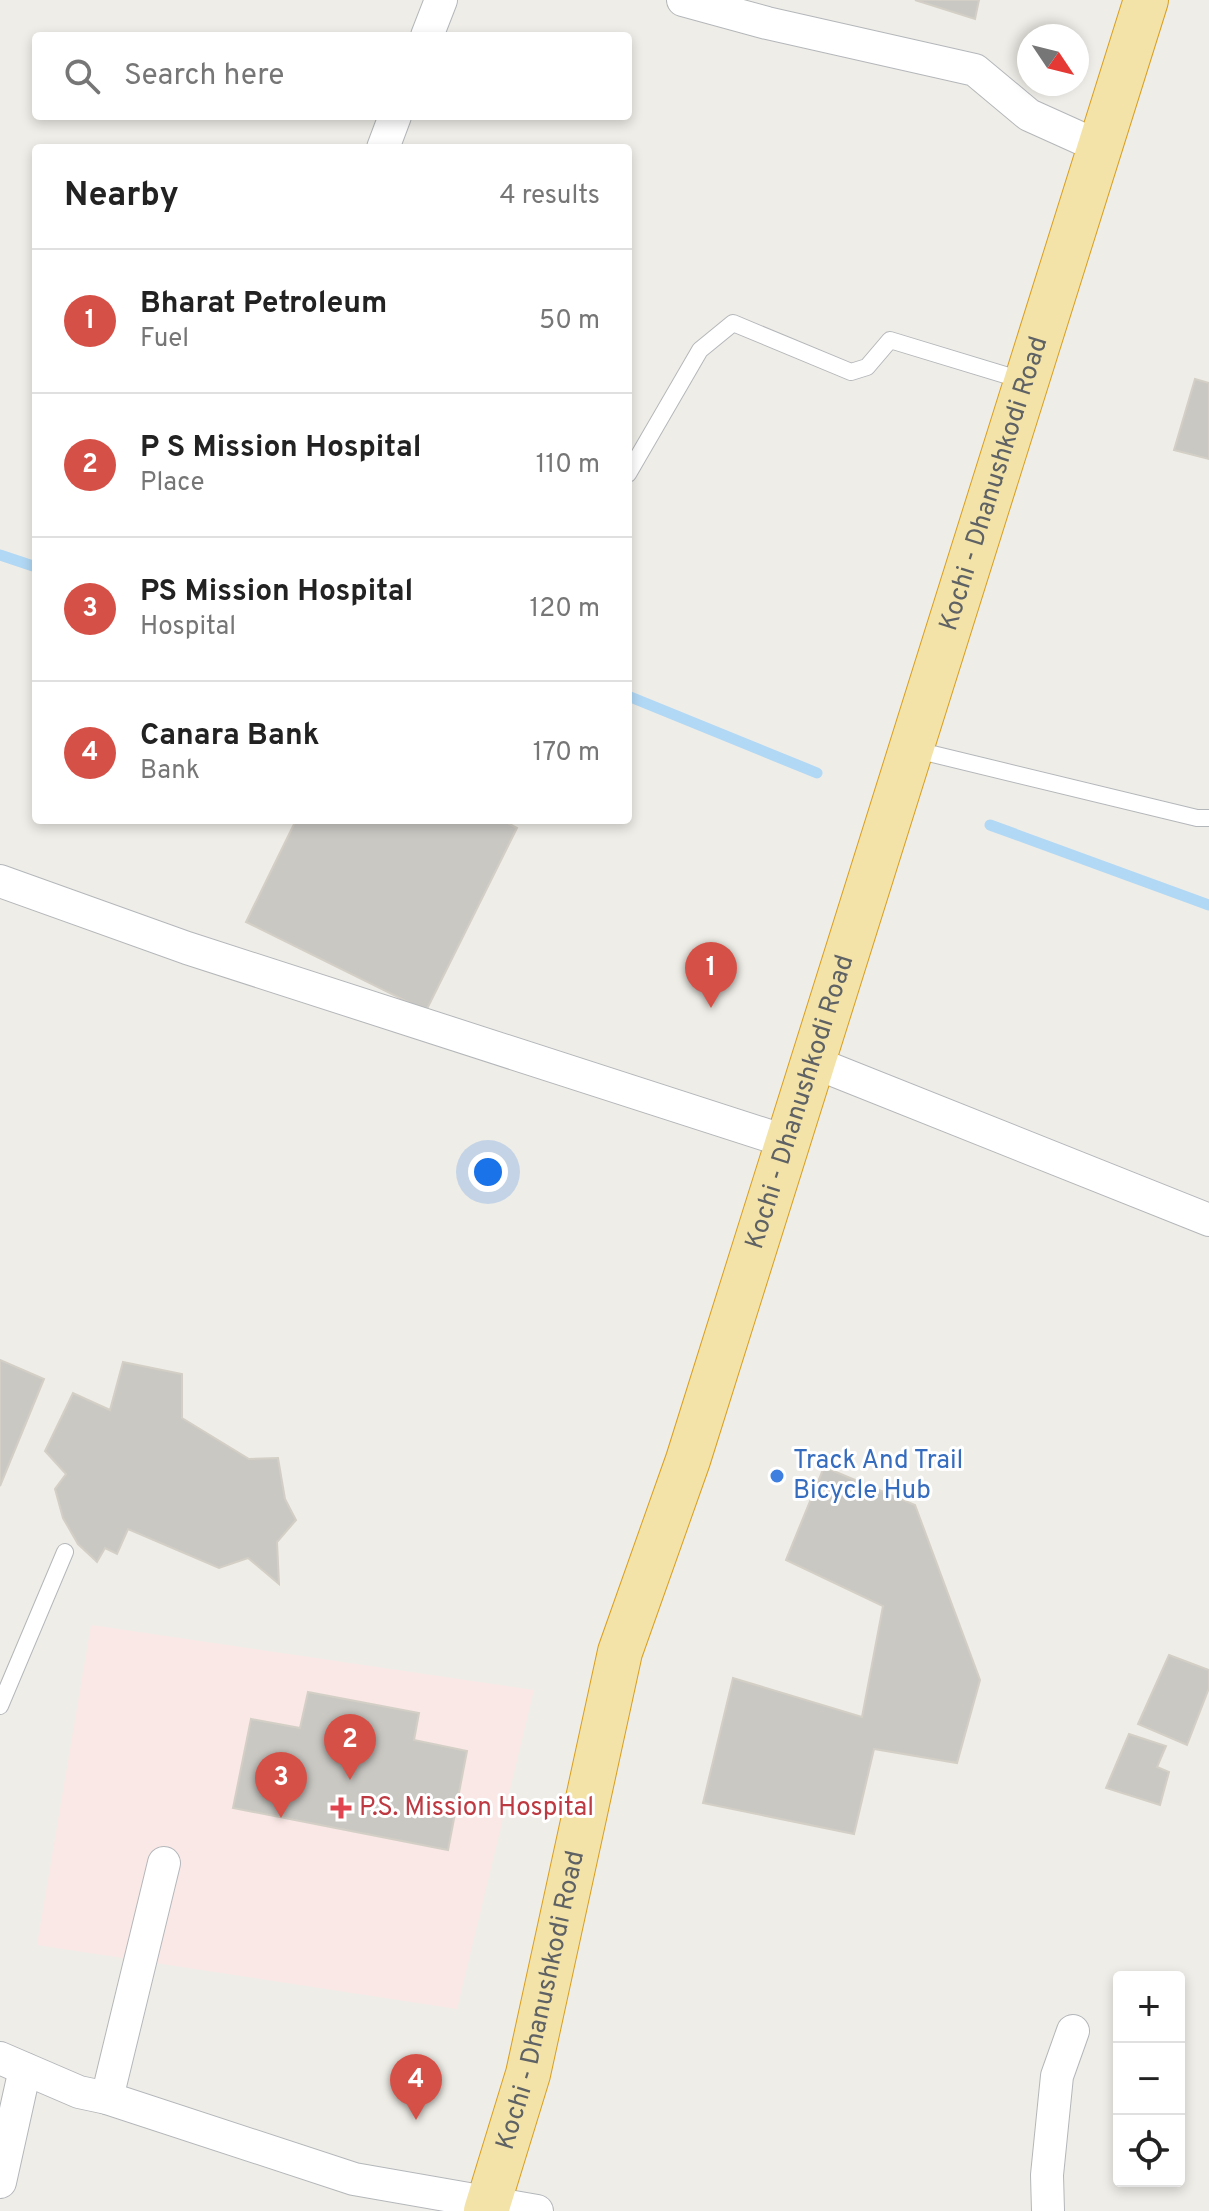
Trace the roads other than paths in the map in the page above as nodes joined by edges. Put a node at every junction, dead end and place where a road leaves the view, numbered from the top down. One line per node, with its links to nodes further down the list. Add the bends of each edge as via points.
1 (441, 0): 4 (street)
2 (683, 0): 7 (street, via 975,70 1029,115)
3 (1146, 0): 7 (highway, Kochi - Dhanushkodi Road)
4 (429, 32)
5 (394, 120): 6 (street)
6 (384, 144)
7 (1100, 147): 8 (highway, Kochi - Dhanushkodi Road)
8 (1026, 381): 9 (lane, via 890,340 867,367 851,372 733,323 700,350); 10 (highway, Kochi - Dhanushkodi Road)
9 (632, 467)
10 (911, 749): 11 (lane); 13 (highway, Kochi - Dhanushkodi Road)
11 (1209, 818)
12 (0, 881): 14 (street, via 187,948)
13 (813, 1062): 14 (highway, Kochi - Dhanushkodi Road); 15 (street)
14 (788, 1142): 23 (highway, Kochi - Dhanushkodi Road, via 688,1460 620,1652 528,2074)
15 (1209, 1220)
16 (65, 1552): 17 (lane)
17 (0, 1706)
18 (164, 1863): 21 (street)
19 (1073, 2031): 25 (street, via 1057,2076)
20 (12, 2063): 21 (street, via 79,2092); 22 (street)
21 (107, 2098): 23 (street, via 354,2179)
22 (0, 2182)
23 (488, 2207): 24 (street)
24 (537, 2211)
25 (1048, 2211)

